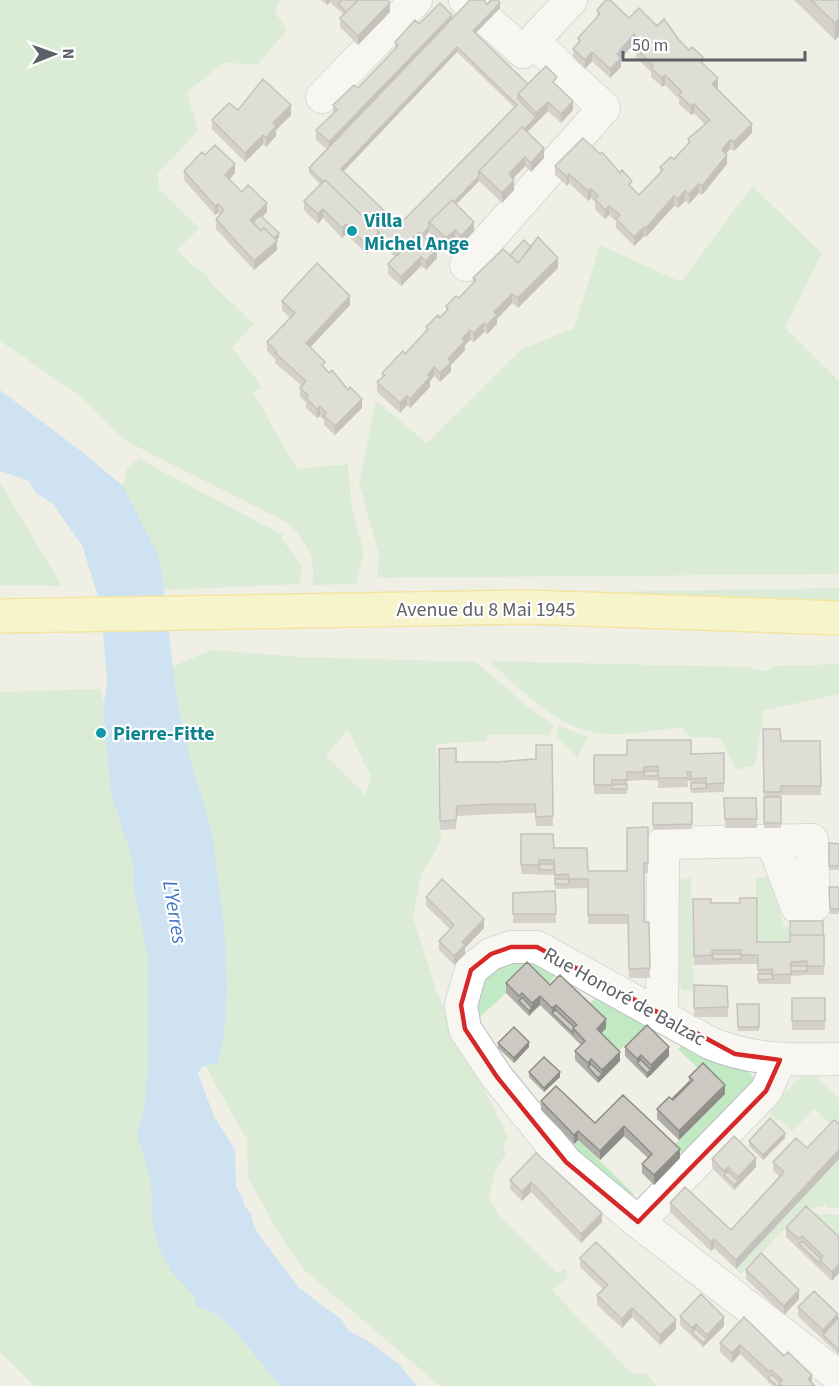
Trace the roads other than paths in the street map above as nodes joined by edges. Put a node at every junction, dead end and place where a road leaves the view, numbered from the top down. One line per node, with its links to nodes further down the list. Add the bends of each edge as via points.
1 (416, 0): 5 (street)
2 (465, 0): 4 (street)
3 (570, 0): 4 (street)
4 (528, 46): 6 (street, via 604,108)
5 (322, 97)
6 (466, 265)
7 (0, 616): 8 (main road, Avenue du 8 Mai 1945, via 527,607)
8 (839, 618)
9 (772, 841): 10 (street, via 663,843)
10 (663, 1016): 12 (street, Rue Honoré de Balzac, via 735,1053); 13 (street, Rue Honoré de Balzac, via 537,947 511,947 491,954 471,970 461,1005 465,1029 497,1077 566,1162)
11 (839, 1059): 12 (street, Rue Honoré de Balzac)
12 (780, 1060): 13 (street, via 766,1091)
13 (638, 1222): 14 (street, Rue Honoré de Balzac)
14 (839, 1377)

